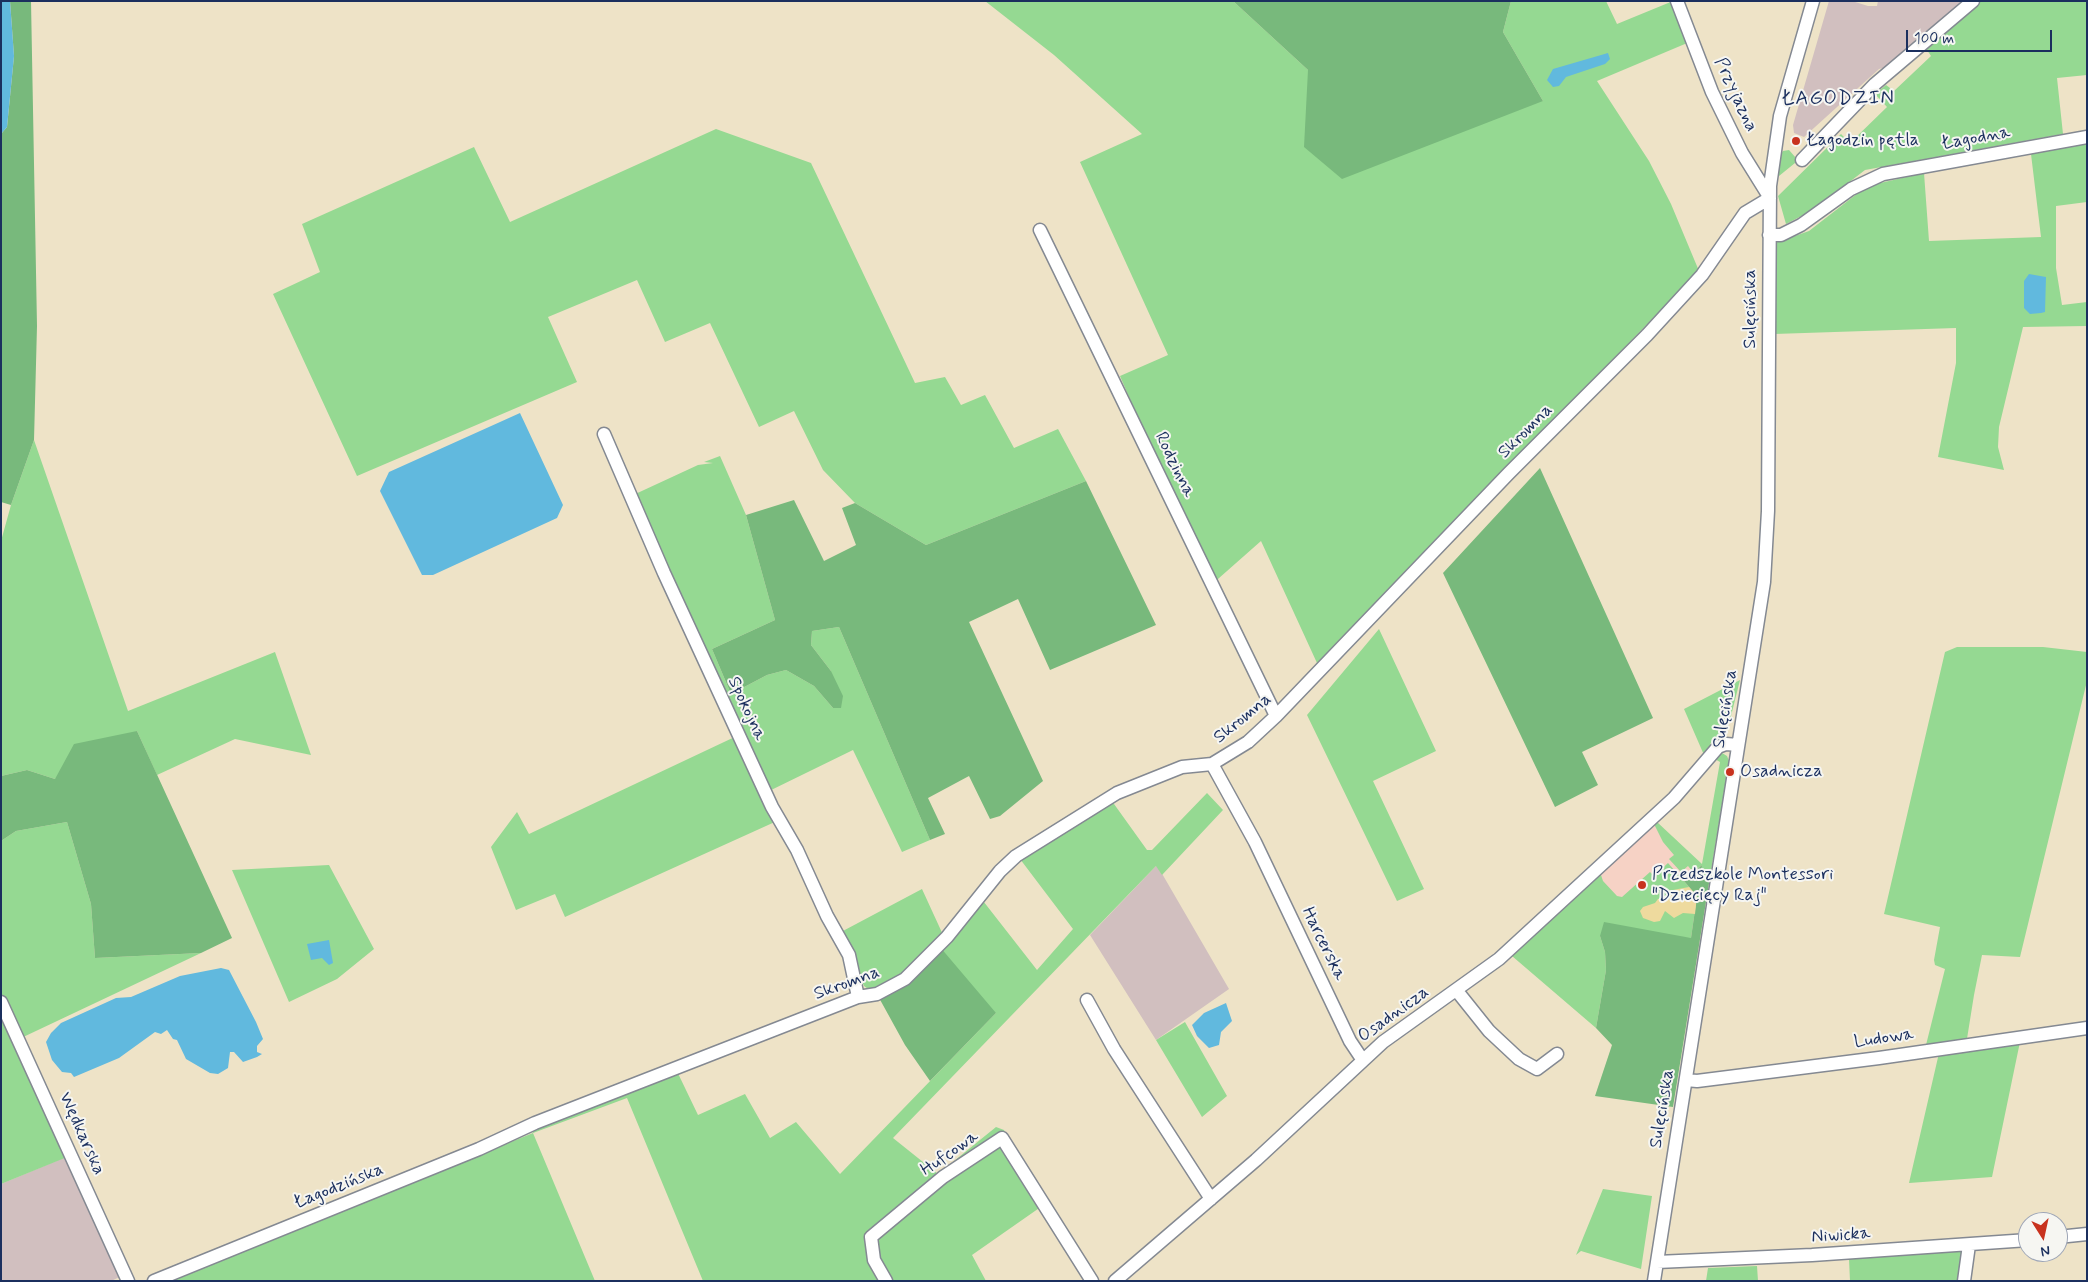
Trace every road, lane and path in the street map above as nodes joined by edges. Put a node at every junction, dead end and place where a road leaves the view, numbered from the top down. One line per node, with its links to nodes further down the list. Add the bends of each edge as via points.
1 (1677, 1): 6 (street, Przyjazna, via 1712,92 1742,153)
2 (1813, 1): 6 (street, Sulęcińska, via 1780,116)
3 (1973, 1): 5 (street, via 1875,84)
4 (2087, 137): 8 (street, Łagodna, via 1883,174 1851,189 1801,225 1781,235)
5 (1802, 160)
6 (1770, 198): 8 (street, Sulęcińska); 10 (street, Skromna, via 1745,213 1702,275 1647,336 1502,480)
7 (1040, 230): 10 (street, Rodzinna)
8 (1769, 235): 11 (street, Sulęcińska, via 1768,511 1764,582)
9 (604, 434): 14 (street, Spokojna, via 768,798 849,955)
10 (1276, 716): 12 (street, Skromna, via 1248,742)
11 (1738, 745): 13 (street, Osadnicza, via 1718,747 1674,798 1631,839 1499,959); 20 (street, Sulęcińska)
12 (1212, 764): 14 (street, Skromna, via 1182,767 1117,793 1016,856 947,937 905,979 877,994); 19 (street, Harcerska, via 1255,842 1350,1041)
13 (1457, 991): 18 (street, via 1489,1031 1519,1059 1537,1069); 19 (street, Osadnicza)
14 (858, 998): 21 (street, Skromna)
15 (1087, 1000): 22 (street)
16 (1, 1002): 29 (street, Wędkarska)
17 (2087, 1028): 20 (street, Ludowa, via 1697,1082)
18 (1557, 1054)
19 (1362, 1059): 22 (street, Osadnicza)
20 (1686, 1080): 27 (street, Sulęcińska)
21 (536, 1123): 30 (street, Łagodzińska, via 479,1150)
22 (1211, 1199): 28 (street, Osadnicza)
23 (2087, 1234): 24 (street)
24 (2068, 1236)
25 (2018, 1241): 26 (street, Niwicka)
26 (1969, 1245): 27 (street, Niwicka); 34 (street)
27 (1656, 1262): 33 (street, Sulęcińska)
28 (1121, 1278)
29 (128, 1281)
30 (154, 1281)
31 (886, 1281): 32 (street, Hufcowa, via 874,1260 871,1237 942,1177 1002,1138)
32 (1092, 1281)
33 (1654, 1281)
34 (1964, 1281)

